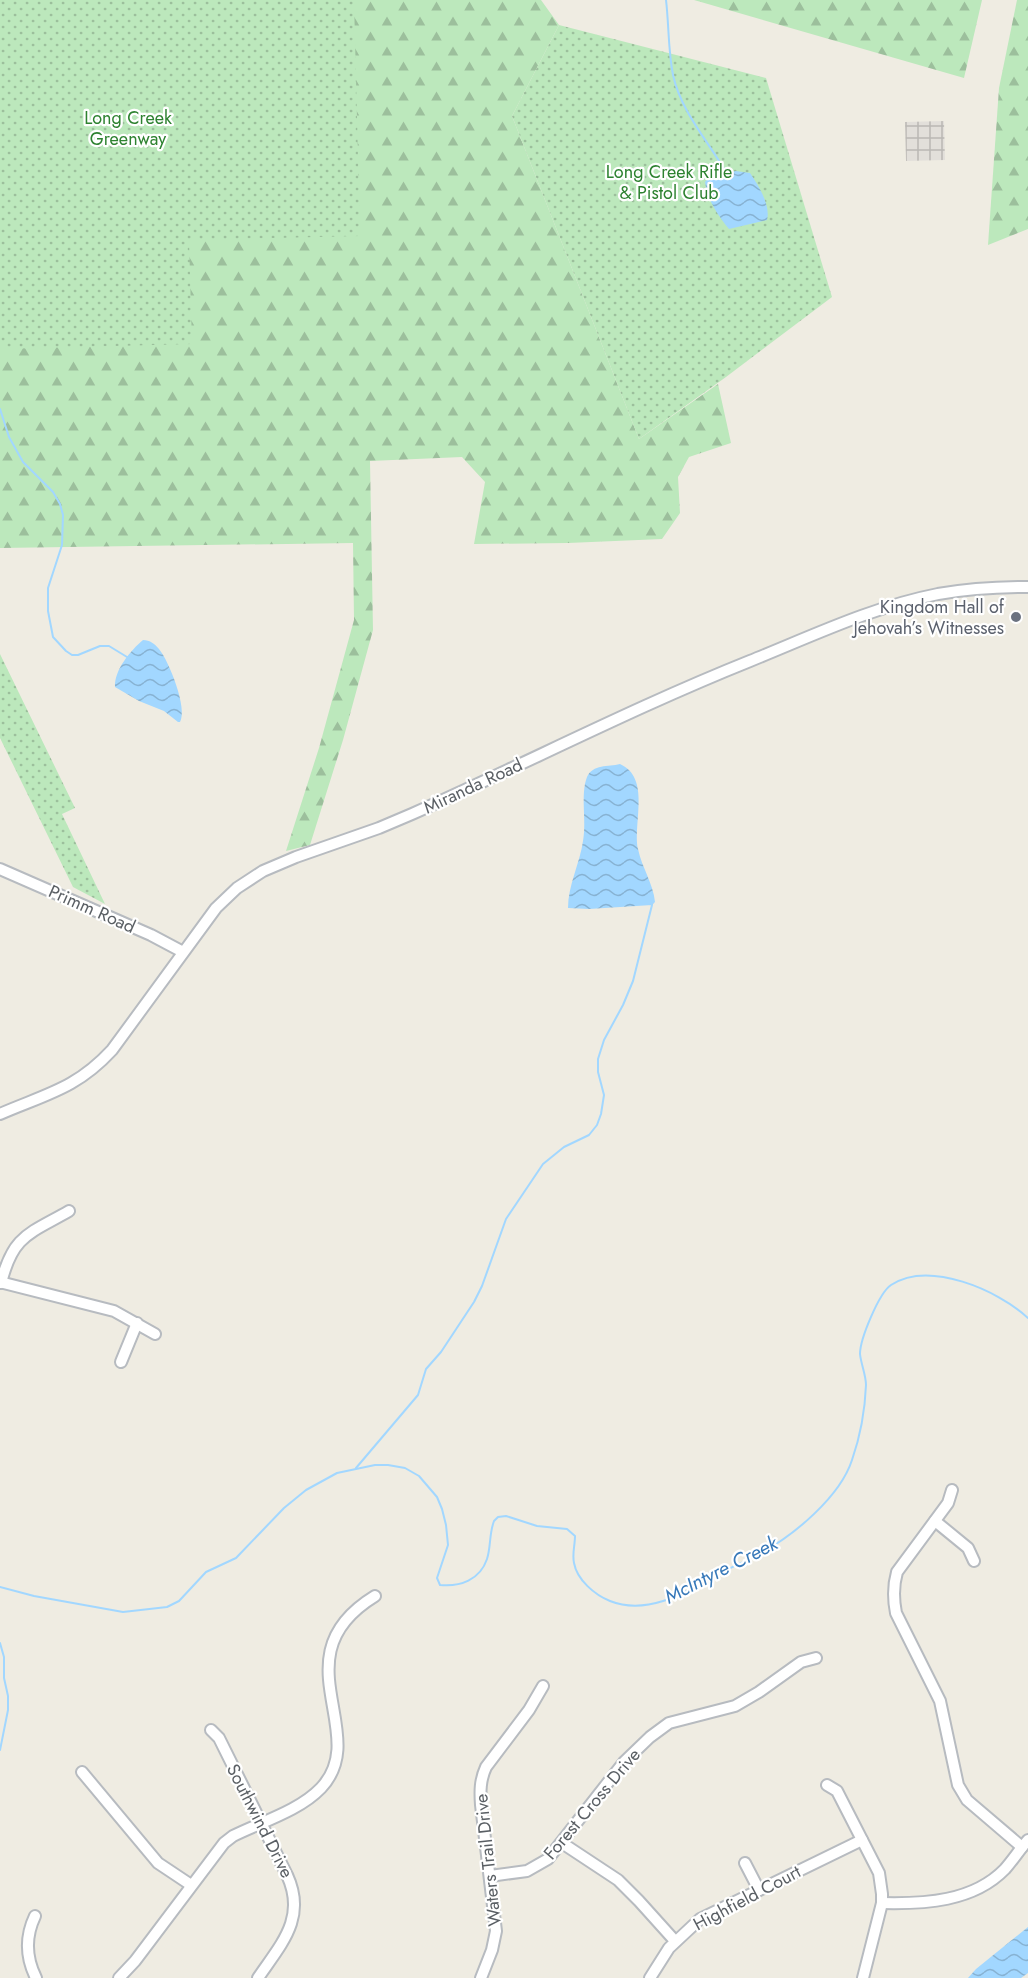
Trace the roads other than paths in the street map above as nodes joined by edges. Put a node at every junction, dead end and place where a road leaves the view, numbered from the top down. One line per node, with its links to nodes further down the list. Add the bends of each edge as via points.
1 (1028, 587): 3 (street, Miranda Road, via 988,588 907,602 848,620 721,672 412,814 263,871 227,898)
2 (0, 869): 3 (street, Primm Road)
3 (183, 952): 4 (street, Miranda Road, via 94,1069 61,1089)
4 (0, 1114)
5 (69, 1211): 6 (street, via 20,1240 10,1252)
6 (0, 1282): 7 (street, via 102,1307)
7 (137, 1323): 8 (street); 9 (street)
8 (155, 1334)
9 (121, 1362)
10 (952, 1490): 11 (street)
11 (935, 1521): 12 (street, via 968,1548); 22 (street, via 897,1572 893,1599 896,1613 940,1701 958,1785 967,1800)
12 (974, 1562)
13 (375, 1596): 19 (street, via 341,1625 330,1650 328,1678 337,1746 328,1779 310,1798)
14 (816, 1658): 21 (street, Forest Cross Drive, via 801,1662 735,1706 669,1723 624,1762)
15 (543, 1686): 24 (street, Waters Trail Drive, via 481,1778)
16 (211, 1730): 19 (street, Southwind Drive, via 219,1738)
17 (82, 1772): 25 (street, via 158,1863)
18 (827, 1785): 20 (street, via 837,1791)
19 (260, 1822): 25 (street, via 224,1843); 32 (street, Southwind Drive, via 292,1885 295,1902 290,1929)
20 (862, 1840): 26 (street, Highfield Court); 27 (street, via 879,1873)
21 (562, 1843): 24 (street, Forest Cross Drive, via 548,1860 527,1871); 29 (street, via 618,1880)
22 (1025, 1844): 27 (street, via 1003,1870 960,1895 939,1901)
23 (745, 1863): 26 (street)
24 (490, 1875): 33 (street, Waters Trail Drive, via 496,1931)
25 (191, 1885): 31 (street)
26 (759, 1890): 29 (street, Highfield Court, via 700,1919)
27 (882, 1903): 35 (street)
28 (35, 1916): 30 (street, via 28,1946)
29 (675, 1941): 34 (street, Highfield Court)
30 (36, 1978)
31 (119, 1978)
32 (258, 1978)
33 (481, 1978)
34 (650, 1978)
35 (862, 1978)

